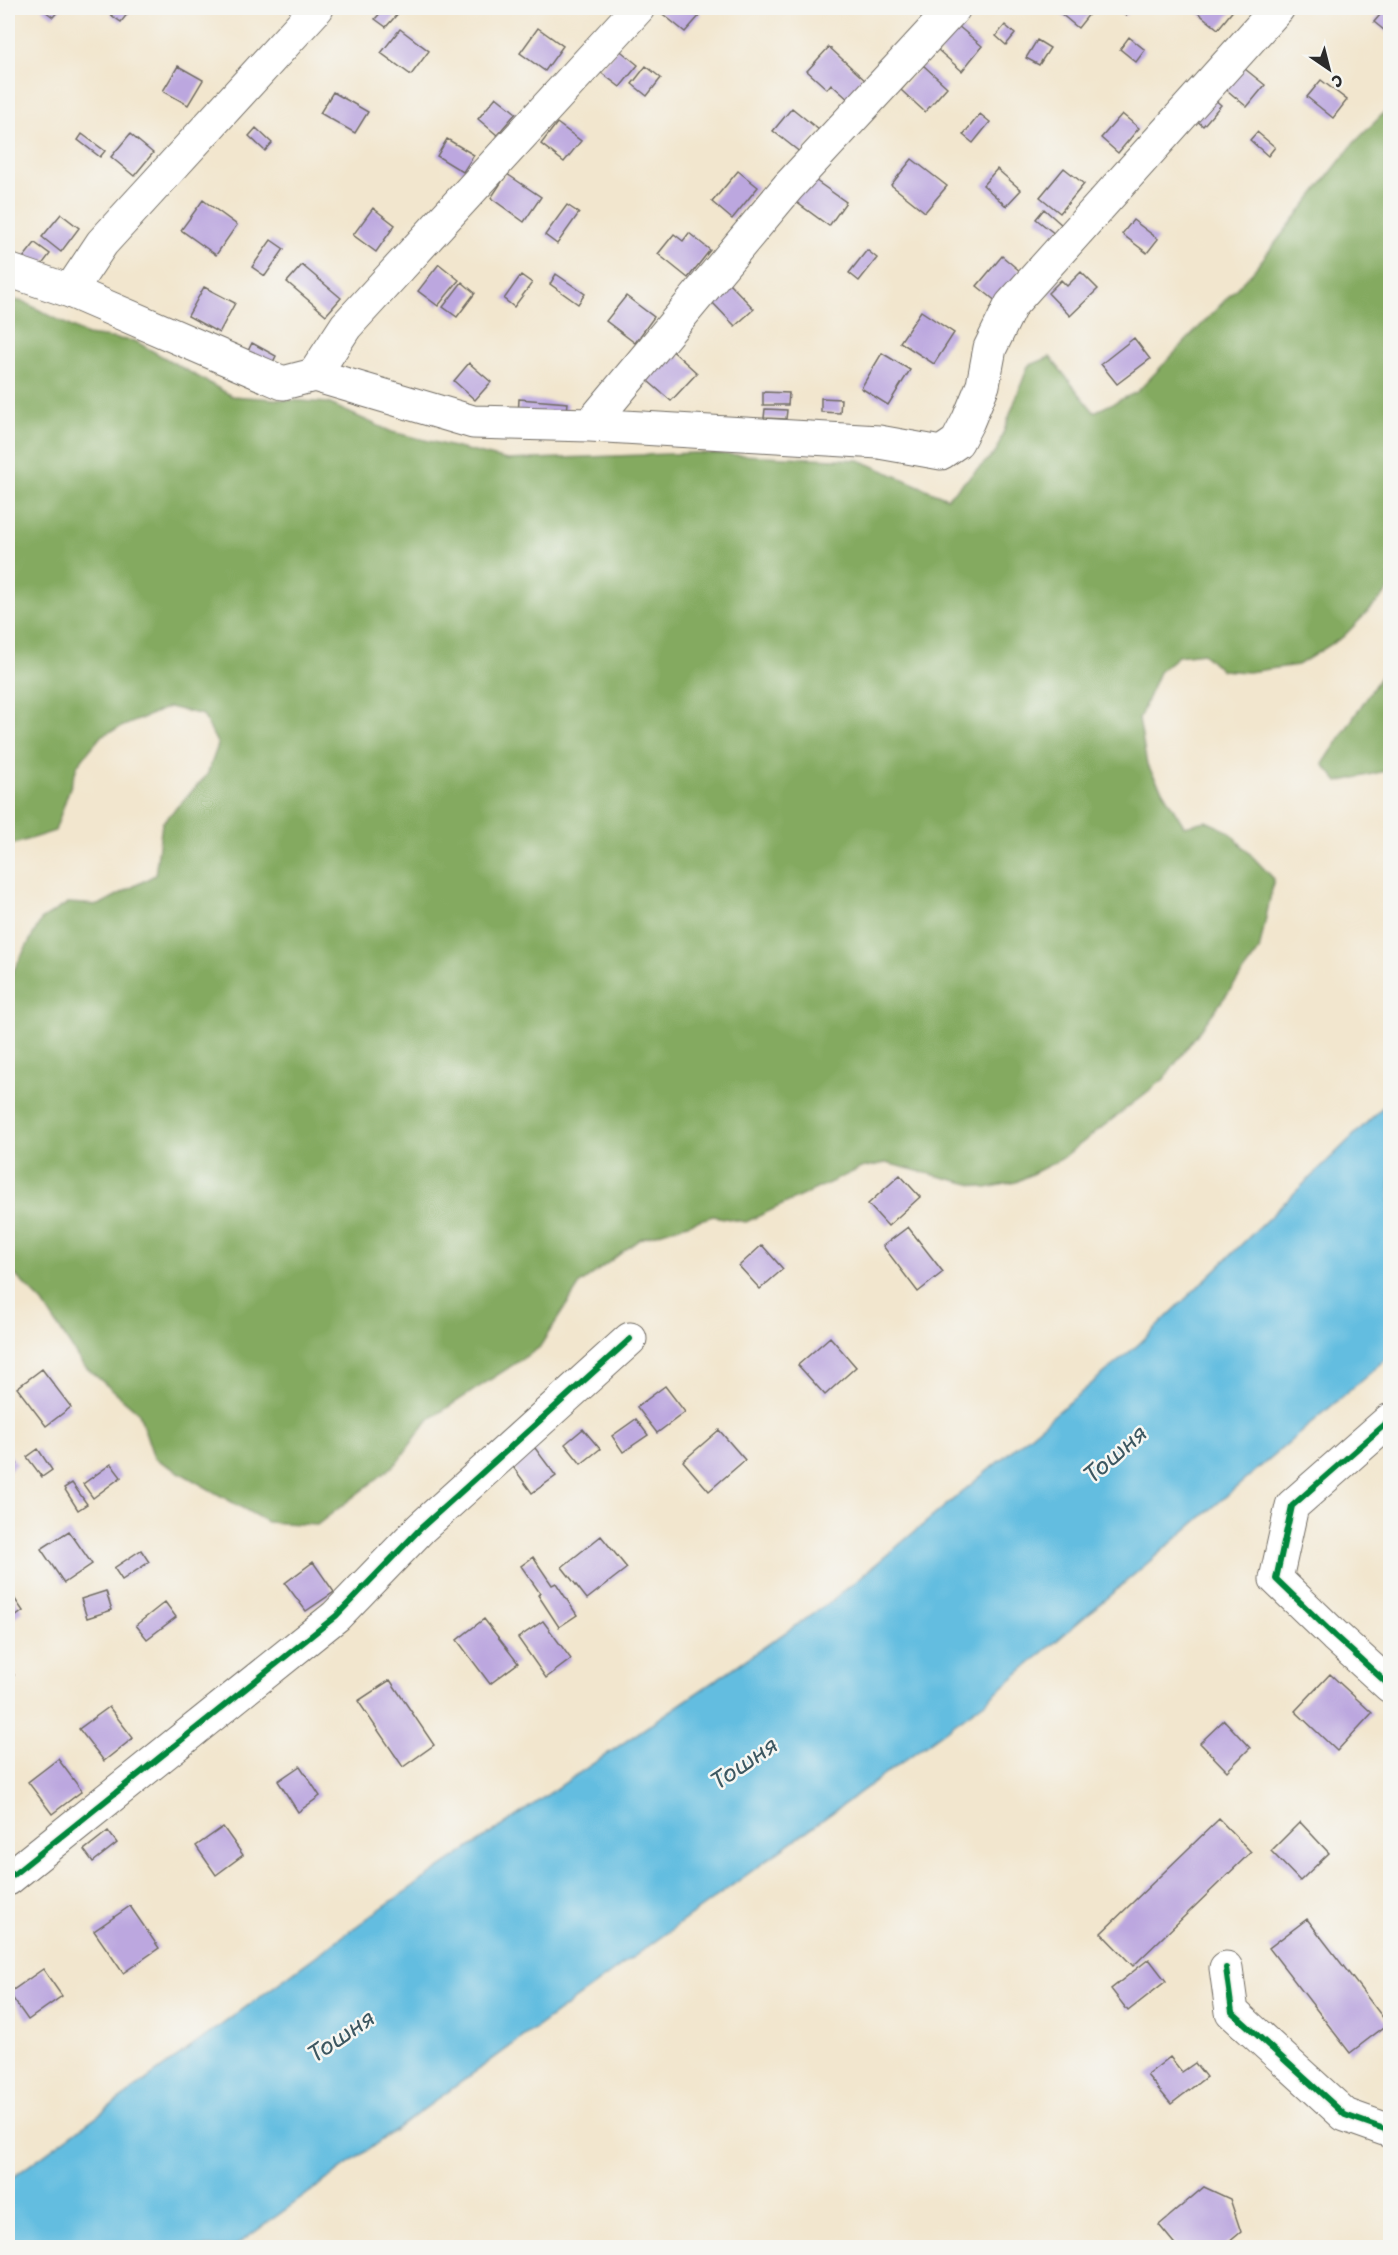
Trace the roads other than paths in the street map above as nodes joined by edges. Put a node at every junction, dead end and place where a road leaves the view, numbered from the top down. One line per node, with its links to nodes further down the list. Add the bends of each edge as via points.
1 (317, 8): 6 (street, via 102,243)
2 (638, 8): 7 (street, via 346,326)
3 (954, 8): 8 (street, via 788,187)
4 (1278, 8): 8 (street, via 1011,305 990,348 983,385 969,421 957,442 941,453 879,442)
5 (8, 270): 6 (street)
6 (70, 291): 7 (street, via 282,383)
7 (314, 375): 8 (street, via 473,422)
8 (590, 425)
9 (630, 1339): 12 (street, via 421,1528 336,1616)
10 (1390, 1420): 11 (street, via 1292,1506 1276,1579)
11 (1390, 1686)
12 (8, 1879)
13 (1226, 1968): 14 (street, via 1232,2012 1345,2115)
14 (1390, 2131)

